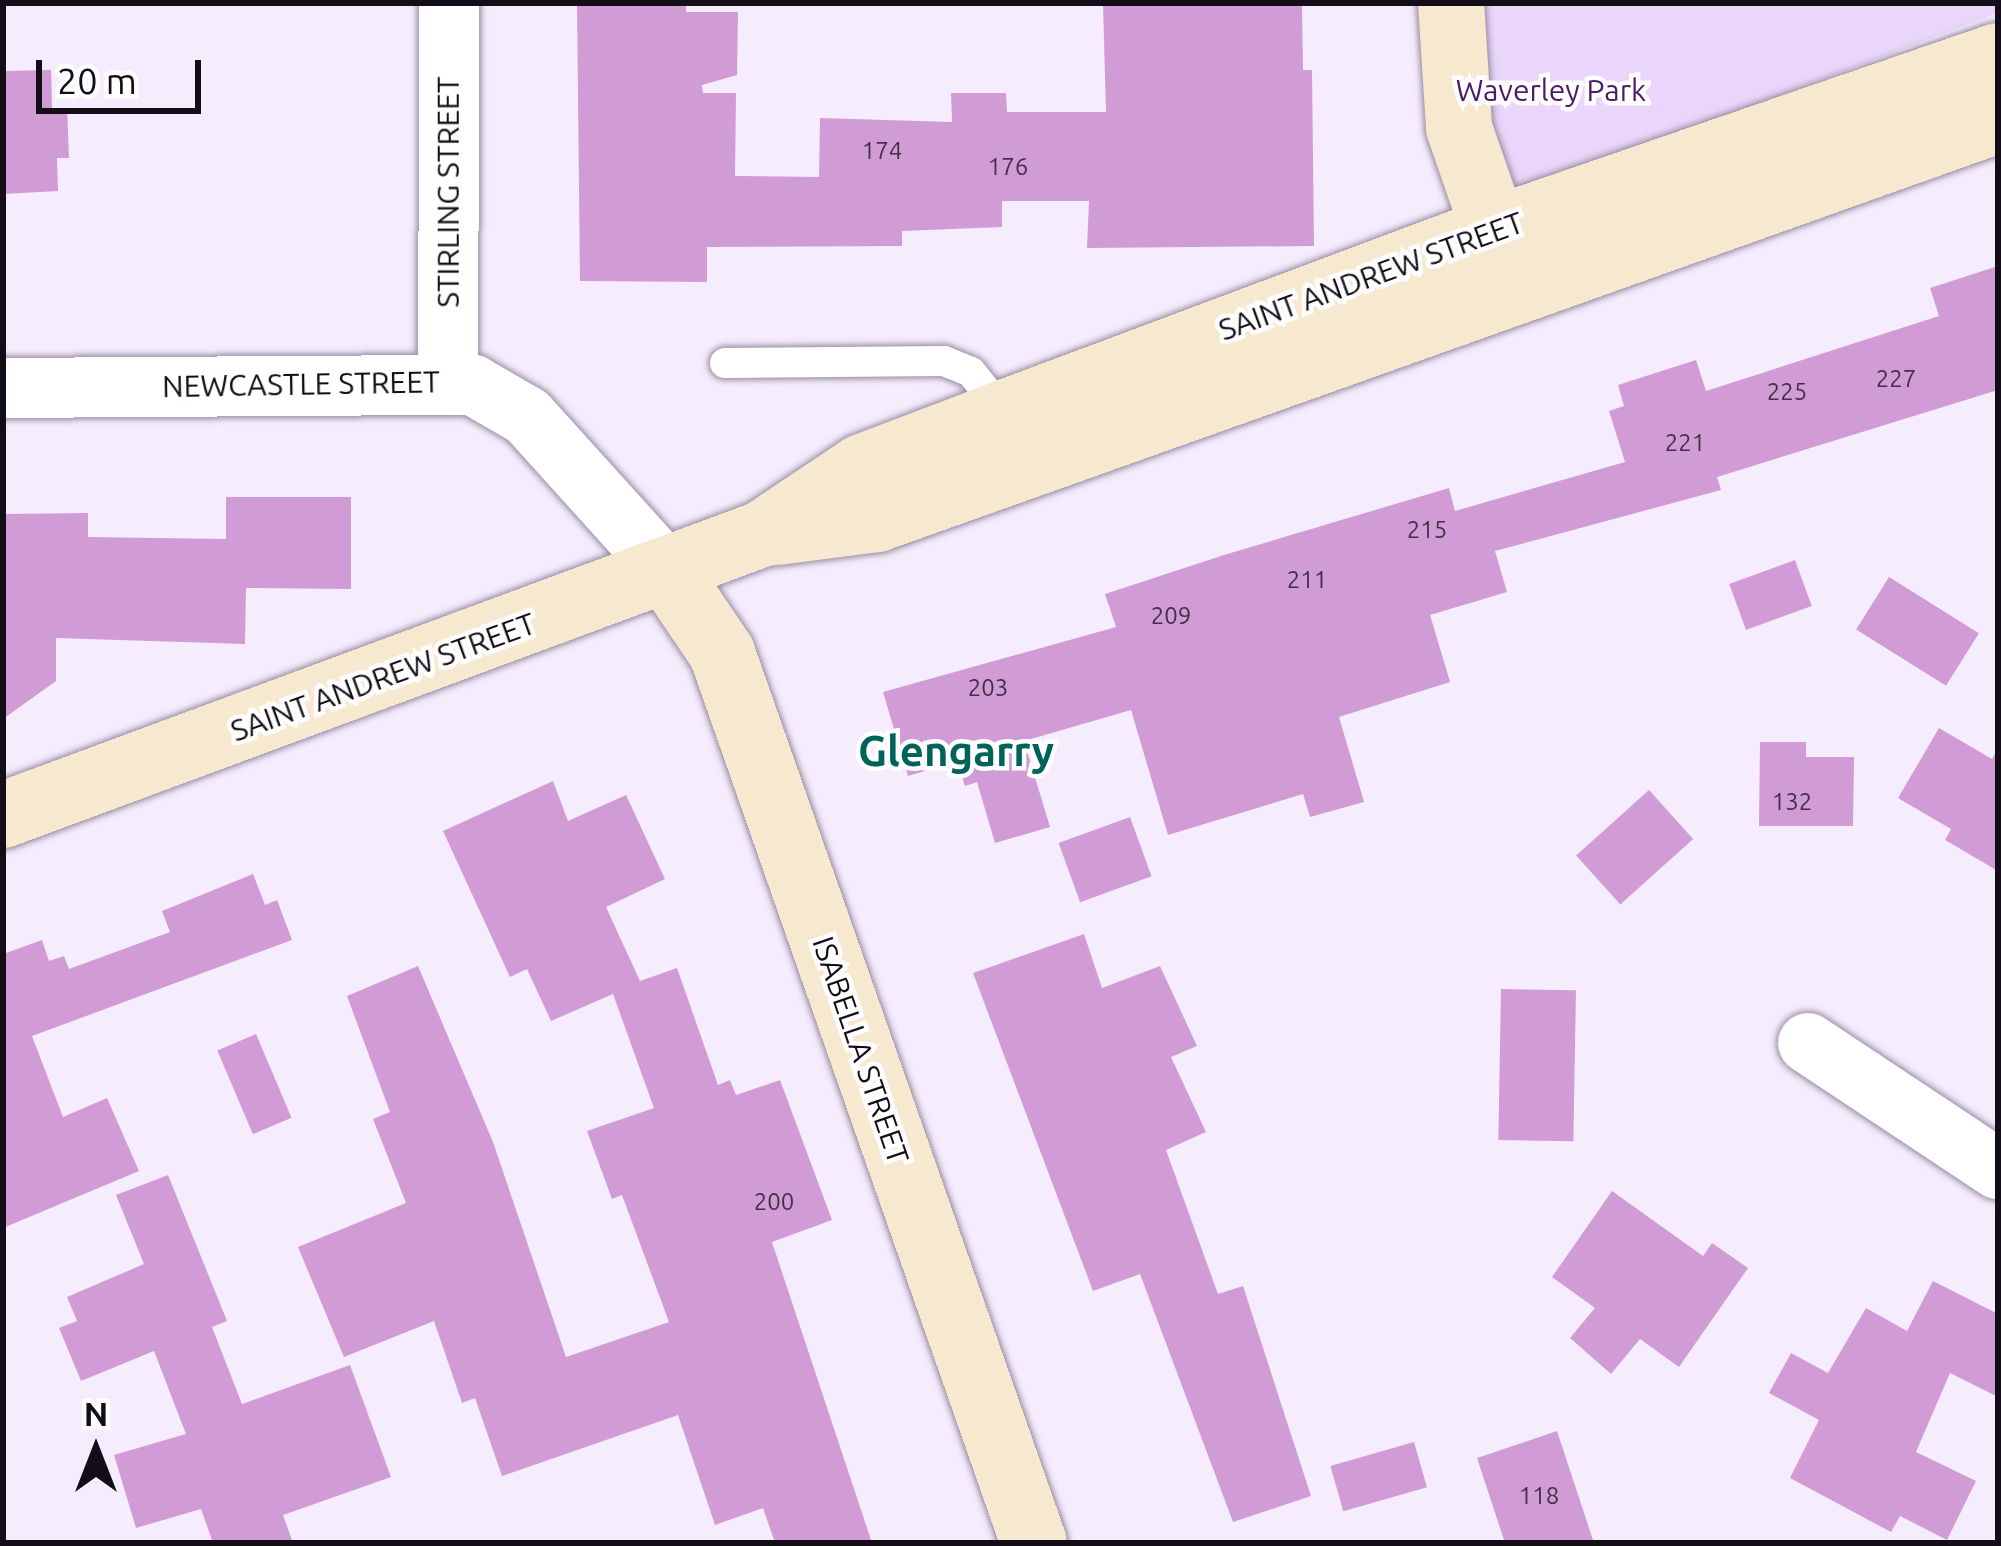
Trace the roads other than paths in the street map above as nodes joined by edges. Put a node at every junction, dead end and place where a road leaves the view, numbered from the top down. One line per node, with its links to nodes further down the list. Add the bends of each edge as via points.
1 (449, 3): 8 (street, STIRLING STREET)
2 (1451, 3): 5 (street, via 1456,112)
3 (1998, 56): 5 (street, SAINT ANDREW STREET)
4 (1998, 120): 6 (street, SAINT ANDREW STREET)
5 (1493, 230): 6 (street); 10 (street, SAINT ANDREW STREET)
6 (1517, 292): 11 (street, SAINT ANDREW STREET, via 877,519)
7 (725, 363): 10 (lane, via 944,361 971,372)
8 (448, 380): 9 (street, NEWCASTLE STREET); 12 (street, NEWCASTLE STREET, via 504,397)
9 (3, 388)
10 (1004, 413): 11 (street, SAINT ANDREW STREET, via 862,467)
11 (762, 534): 12 (street, SAINT ANDREW STREET)
12 (666, 570): 13 (street, SAINT ANDREW STREET); 16 (street, ISABELLA STREET, via 722,653)
13 (3, 815)
14 (1808, 1042): 15 (street)
15 (1998, 1169)
16 (1034, 1543)

